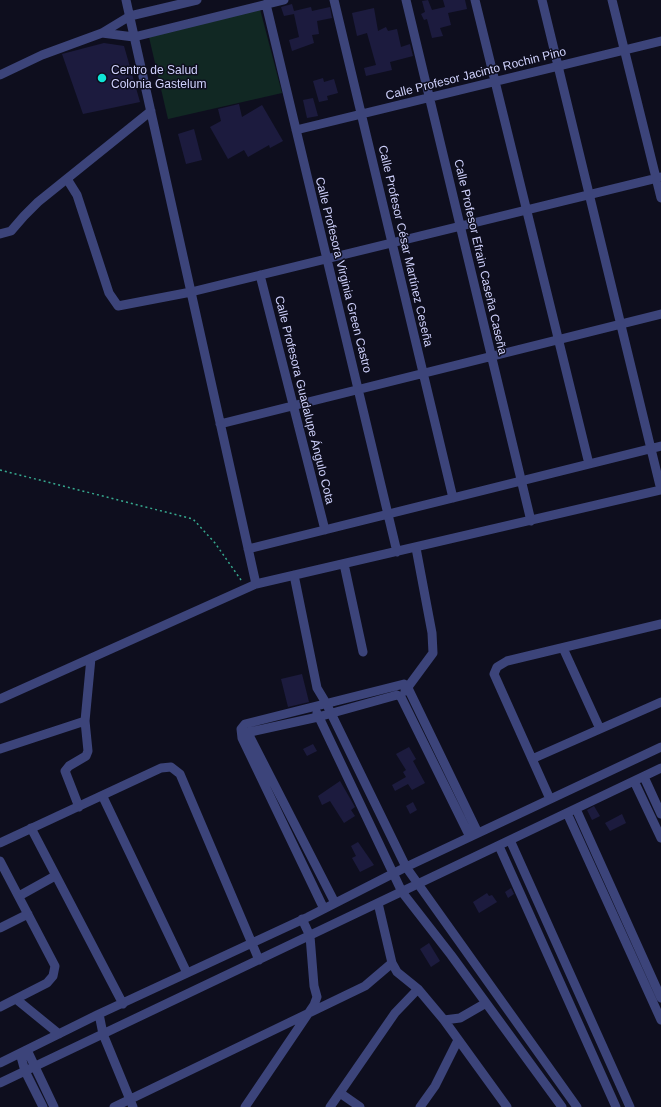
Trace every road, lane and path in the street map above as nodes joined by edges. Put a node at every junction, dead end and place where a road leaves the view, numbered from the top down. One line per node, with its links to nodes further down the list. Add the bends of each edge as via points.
1 (126, 0): 10 (street)
2 (196, 0): 10 (street)
3 (284, 0): 9 (street)
4 (334, 0): 20 (street, Calle Profesor César Martínez Ceseña)
5 (406, 0): 18 (street, Calle Profesor Efrain Caseña Caseña)
6 (475, 0): 17 (street)
7 (542, 0): 15 (street)
8 (612, 0): 14 (street)
9 (266, 4): 12 (street); 21 (street, Calle Profesora Virginia Green Castro)
10 (130, 16): 11 (street); 12 (street)
11 (102, 33): 12 (street); 16 (street, via 42,55)
12 (134, 37): 19 (street)
13 (661, 41): 14 (street, Calle Profesor Jacinto Rochin Pino)
14 (624, 50): 15 (street, Calle Profesor Jacinto Rochin Pino); 22 (street)
15 (558, 66): 17 (street, Calle Profesor Jacinto Rochin Pino); 24 (street)
16 (0, 75)
17 (495, 81): 18 (street, Calle Profesor Jacinto Rochin Pino); 26 (street)
18 (430, 98): 20 (street, Calle Profesor Jacinto Rochin Pino); 27 (street, Calle Profesor Efrain Caseña Caseña)
19 (151, 111): 23 (street); 32 (street)
20 (361, 114): 21 (street, Calle Profesor Jacinto Rochin Pino); 29 (street, Calle Profesor César Martínez Ceseña)
21 (296, 130): 30 (street, Calle Profesora Virginia Green Castro)
22 (659, 178): 24 (street); 25 (street)
23 (67, 179): 28 (street, via 24,216 11,232); 32 (street, via 77,195 109,293 118,306)
24 (589, 195): 26 (street); 34 (street)
25 (661, 198)
26 (527, 210): 27 (street); 35 (street)
27 (461, 226): 29 (street); 36 (street, Calle Profesor Efrain Caseña Caseña)
28 (0, 234)
29 (392, 243): 30 (street); 37 (street, Calle Profesor César Martínez Ceseña)
30 (327, 259): 31 (street); 38 (street, Calle Profesora Virginia Green Castro)
31 (260, 275): 32 (street); 39 (street, Calle Profesora Guadalupe Ángulo Cota)
32 (191, 292): 40 (street)
33 (661, 314): 34 (street)
34 (620, 324): 35 (street); 42 (street)
35 (558, 340): 36 (street); 43 (street)
36 (492, 356): 37 (street); 45 (street, Calle Profesor Efrain Caseña Caseña)
37 (423, 373): 38 (street); 47 (street, Calle Profesor César Martínez Ceseña)
38 (358, 389): 39 (street); 48 (street, Calle Profesora Virginia Green Castro)
39 (293, 406): 40 (street); 50 (street, Calle Profesora Guadalupe Ángulo Cota)
40 (220, 424): 52 (street)
41 (661, 446): 42 (street)
42 (651, 449): 43 (street); 46 (street)
43 (589, 464): 45 (street)
44 (0, 470): 56 (path, via 193,519)
45 (522, 481): 47 (street); 49 (street, Calle Profesor Efrain Caseña Caseña)
46 (661, 490): 49 (street)
47 (453, 498): 48 (street)
48 (388, 514): 50 (street); 53 (street, Calle Profesora Virginia Green Castro)
49 (531, 521): 51 (street)
50 (325, 530): 52 (street)
51 (416, 548): 53 (street); 61 (street, via 432,633 433,653)
52 (248, 549): 56 (street)
53 (397, 552): 54 (street)
54 (344, 564): 55 (street); 59 (street)
55 (294, 575): 56 (street); 65 (street, via 317,688)
56 (251, 586): 60 (street)
57 (661, 624): 58 (street)
58 (563, 648): 70 (street); 73 (street, via 507,661 497,667 494,674)
59 (363, 652)
60 (91, 658): 63 (street); 69 (street)
61 (407, 686): 62 (street); 65 (street, via 399,683); 84 (street)
62 (401, 697): 67 (street, via 391,695); 84 (street)
63 (0, 700)
64 (661, 702): 70 (street)
65 (326, 703): 66 (street); 67 (street)
66 (314, 706): 68 (street); 98 (street, via 253,721 241,729 242,738)
67 (330, 713): 68 (street); 90 (street)
68 (318, 717): 91 (street); 96 (street, via 256,729 250,732 250,737)
69 (85, 721): 72 (street); 79 (street, via 88,751 86,756 65,771)
70 (600, 729): 73 (street)
71 (661, 747): 78 (street)
72 (0, 749)
73 (532, 759): 78 (street)
74 (661, 768): 75 (street)
75 (644, 777): 76 (street); 82 (street)
76 (634, 781): 80 (street); 85 (street)
77 (103, 796): 79 (street); 103 (street, via 161,768 172,767 180,774); 106 (street)
78 (550, 799): 84 (street)
79 (79, 807): 83 (street)
80 (576, 809): 81 (street); 108 (street)
81 (566, 814): 86 (street); 116 (street)
82 (661, 814)
83 (31, 828): 87 (street); 92 (street)
84 (474, 835): 90 (street)
85 (661, 838)
86 (510, 840): 88 (street); 137 (street)
87 (0, 843)
88 (499, 846): 93 (street); 136 (street)
89 (0, 861): 95 (street)
90 (406, 867): 91 (street); 93 (street)
91 (393, 875): 94 (street); 96 (street)
92 (55, 876): 95 (street); 111 (street)
93 (417, 885): 94 (street); 135 (street)
94 (402, 892): 97 (street); 110 (street)
95 (19, 896): 99 (street)
96 (334, 903): 98 (street)
97 (378, 903): 102 (street); 105 (street)
98 (324, 908): 100 (street)
99 (28, 914): 101 (street); 109 (street, via 55,966 53,976 47,983)
100 (302, 919): 102 (street); 103 (street)
101 (0, 928)
102 (310, 936): 104 (street); 114 (street, via 317,997)
103 (252, 942): 104 (street); 106 (street)
104 (259, 960): 118 (street)
105 (392, 963): 107 (street, via 397,972); 114 (street, via 366,986)
106 (187, 973): 111 (street)
107 (418, 989): 115 (street); 124 (street, via 395,1013)
108 (661, 998)
109 (16, 999): 112 (street); 117 (street)
110 (486, 1003): 115 (street, via 460,1018); 134 (street)
111 (123, 1004): 113 (street)
112 (0, 1007)
113 (99, 1014): 117 (street); 118 (street)
114 (306, 1016): 125 (street); 129 (street)
115 (444, 1020): 119 (street)
116 (661, 1020)
117 (59, 1034): 120 (street)
118 (103, 1034): 122 (street); 125 (street)
119 (458, 1040): 132 (street, via 435,1086); 133 (street)
120 (23, 1052): 121 (street); 122 (street)
121 (0, 1063)
122 (29, 1069): 123 (street); 126 (street); 127 (street)
123 (0, 1083)
124 (340, 1093): 130 (street); 131 (street)
125 (132, 1103): 128 (street)
126 (43, 1107)
127 (54, 1107)
128 (114, 1107)
129 (245, 1107)
130 (330, 1107)
131 (360, 1107)
132 (420, 1107)
133 (507, 1107)
134 (562, 1107)
135 (577, 1107)
136 (616, 1107)
137 (630, 1107)

